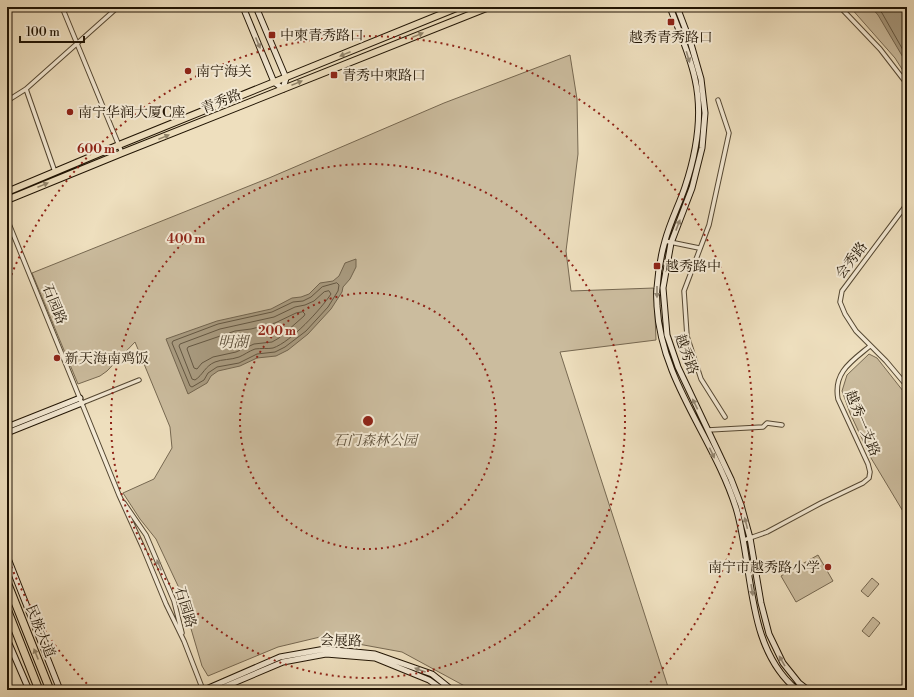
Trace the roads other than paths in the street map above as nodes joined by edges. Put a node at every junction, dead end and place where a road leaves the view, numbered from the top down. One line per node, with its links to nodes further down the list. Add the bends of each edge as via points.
1 (62, 7): 10 (street)
2 (118, 7): 10 (street)
3 (243, 7): 12 (main road, one-way to 12)
4 (256, 7): 11 (main road)
5 (459, 7): 11 (main road, 青秀路, one-way to 11)
6 (489, 7): 15 (main road, 青秀路, one-way to 6)
7 (670, 7): 25 (main road, 越秀路, one-way to 25, via 695,80 699,113 686,186)
8 (677, 7): 26 (main road, 越秀路, one-way to 8, via 692,188 702,148 704,113 702,79)
9 (840, 7): 13 (street, via 880,49)
10 (77, 45): 14 (street); 18 (street)
11 (286, 78): 12 (main road, 青秀路); 15 (main road)
12 (274, 82): 15 (main road); 18 (main road, 青秀路)
13 (907, 84)
14 (26, 89): 17 (street); 20 (street)
15 (283, 89): 19 (main road, 青秀路, one-way to 15)
16 (718, 100): 27 (street, via 729,133 709,225)
17 (7, 101)
18 (118, 145): 19 (street); 20 (main road, 青秀路)
19 (122, 153): 22 (main road, 青秀路, one-way to 19)
20 (55, 172): 21 (main road, 青秀路)
21 (7, 192)
22 (7, 200)
23 (907, 204): 28 (street, 会秀路, via 842,291 840,302 845,314)
24 (7, 219): 31 (street, 石园路)
25 (665, 241): 26 (street); 39 (main road, 越秀路, one-way to 39, via 656,288 661,336 670,367 725,480)
26 (671, 243): 27 (street); 35 (main road, 越秀路, one-way to 26, via 678,367 667,335 663,288)
27 (699, 248): 32 (street, via 684,291 687,336 701,379)
28 (870, 346): 30 (street, 会秀路); 38 (street, 越秀一支路, via 843,370 836,388 838,399 868,464 869,478 767,532)
29 (139, 380): 31 (street)
30 (907, 386)
31 (81, 400): 34 (main road); 36 (main road); 37 (street, 石园路)
32 (724, 417)
33 (782, 425): 35 (street, via 767,423 763,427)
34 (7, 427)
35 (708, 430): 38 (main road, 越秀路, one-way to 35, via 731,479)
36 (7, 433)
37 (119, 495): 44 (street, 石园路); 44 (street, 石园路, one-way to 37, via 174,601 146,535)
38 (750, 538): 39 (street, 越秀一支路); 54 (main road, 越秀路, one-way to 38, via 783,664 769,634)
39 (744, 540): 53 (main road, 越秀路, one-way to 53, via 754,606 762,638 777,669)
40 (7, 556): 48 (main road)
41 (8, 584): 47 (highway, 民族大道, one-way to 41)
42 (7, 610): 46 (highway, 民族大道)
43 (7, 639): 45 (main road)
44 (184, 641): 49 (street, 石园路)
45 (29, 690)
46 (39, 690)
47 (50, 690)
48 (60, 690)
49 (203, 690): 52 (main road, 会展路, one-way to 49, via 432,674 376,654 325,649 280,657)
50 (217, 690): 51 (main road, 会展路, via 283,662 326,654 375,658 429,680)
51 (443, 690)
52 (452, 690)
53 (797, 690)
54 (808, 690)

